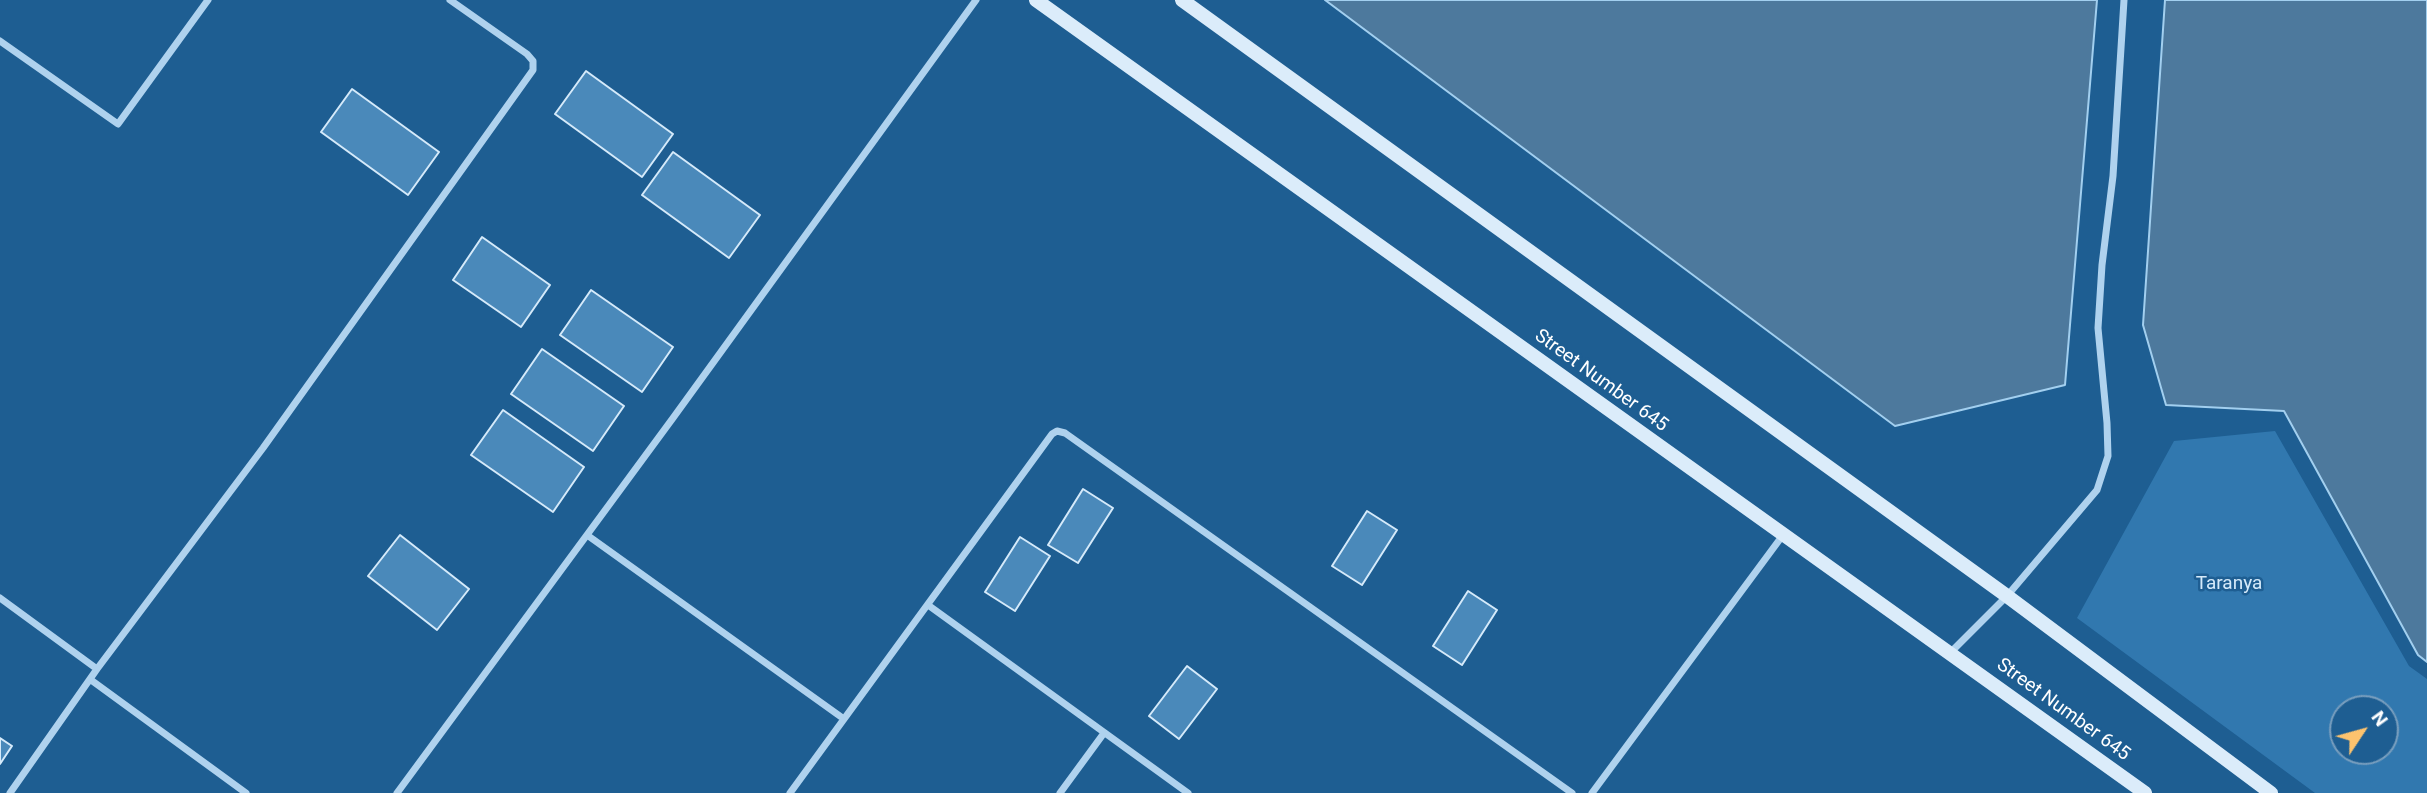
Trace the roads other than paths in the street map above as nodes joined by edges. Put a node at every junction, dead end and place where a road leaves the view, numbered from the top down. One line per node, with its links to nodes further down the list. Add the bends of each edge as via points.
1 (208, 0): 7 (street, via 118,124)
2 (450, 0): 14 (street, via 527,54 533,70 263,449)
3 (976, 0): 8 (street)
4 (1036, 0): 9 (street, Street Number 645)
5 (1182, 0): 10 (street)
6 (2124, 0): 10 (street, via 2098,328 2108,456 2097,490)
7 (0, 41)
8 (587, 535): 16 (street); 20 (street)
9 (1783, 535): 13 (street, Street Number 645); 25 (street)
10 (2007, 596): 13 (street); 27 (street)
11 (0, 598): 14 (street)
12 (928, 606): 16 (street); 17 (street); 24 (street, via 1052,434 1065,433)
13 (1950, 653): 26 (street, Street Number 645)
14 (97, 669): 15 (street)
15 (91, 680): 18 (street); 19 (street)
16 (844, 719): 21 (street)
17 (1104, 733): 22 (street); 23 (street)
18 (9, 793)
19 (246, 793)
20 (397, 793)
21 (790, 793)
22 (1060, 793)
23 (1188, 793)
24 (1572, 793)
25 (1592, 793)
26 (2145, 793)
27 (2271, 793)

